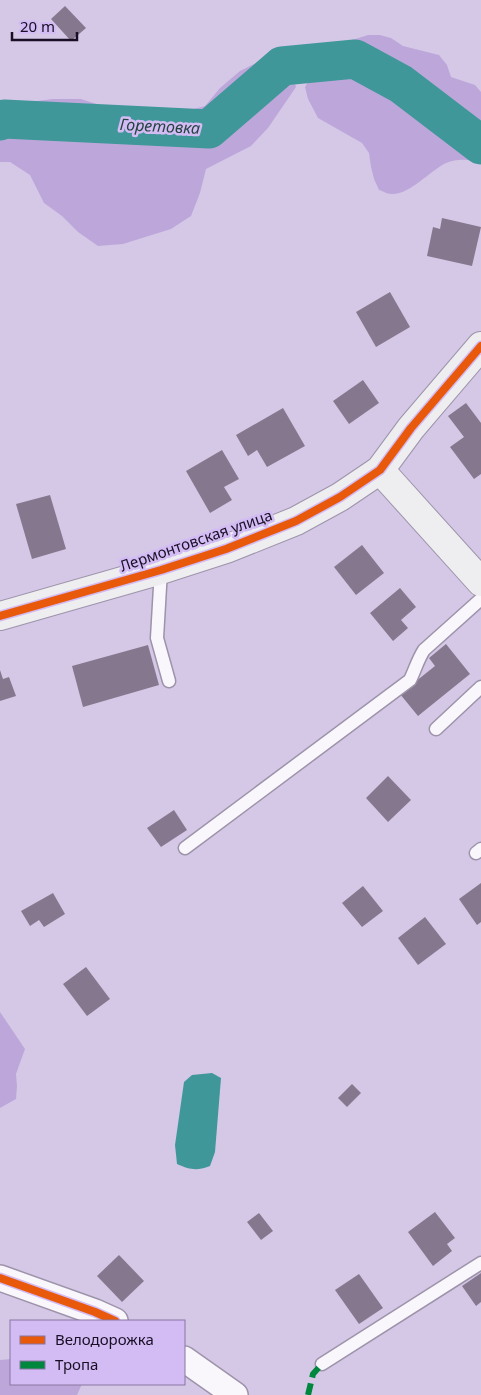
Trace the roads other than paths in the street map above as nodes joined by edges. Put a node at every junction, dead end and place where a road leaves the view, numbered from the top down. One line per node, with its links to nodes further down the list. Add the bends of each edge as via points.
1 (481, 346): 2 (street, Лермонтовская улица)
2 (380, 470): 3 (street, Лермонтовская улица, via 296,521); 4 (street)
3 (161, 570): 6 (street, Лермонтовская улица); 7 (lane, via 157,638)
4 (481, 582)
5 (481, 599): 10 (lane, via 424,650 410,680)
6 (0, 616)
7 (169, 681)
8 (481, 687): 9 (lane)
9 (436, 729)
10 (185, 848)
11 (481, 1263): 15 (lane)
12 (0, 1278): 13 (street)
13 (113, 1320)
14 (185, 1361): 16 (street)
15 (322, 1364)
16 (235, 1395)

